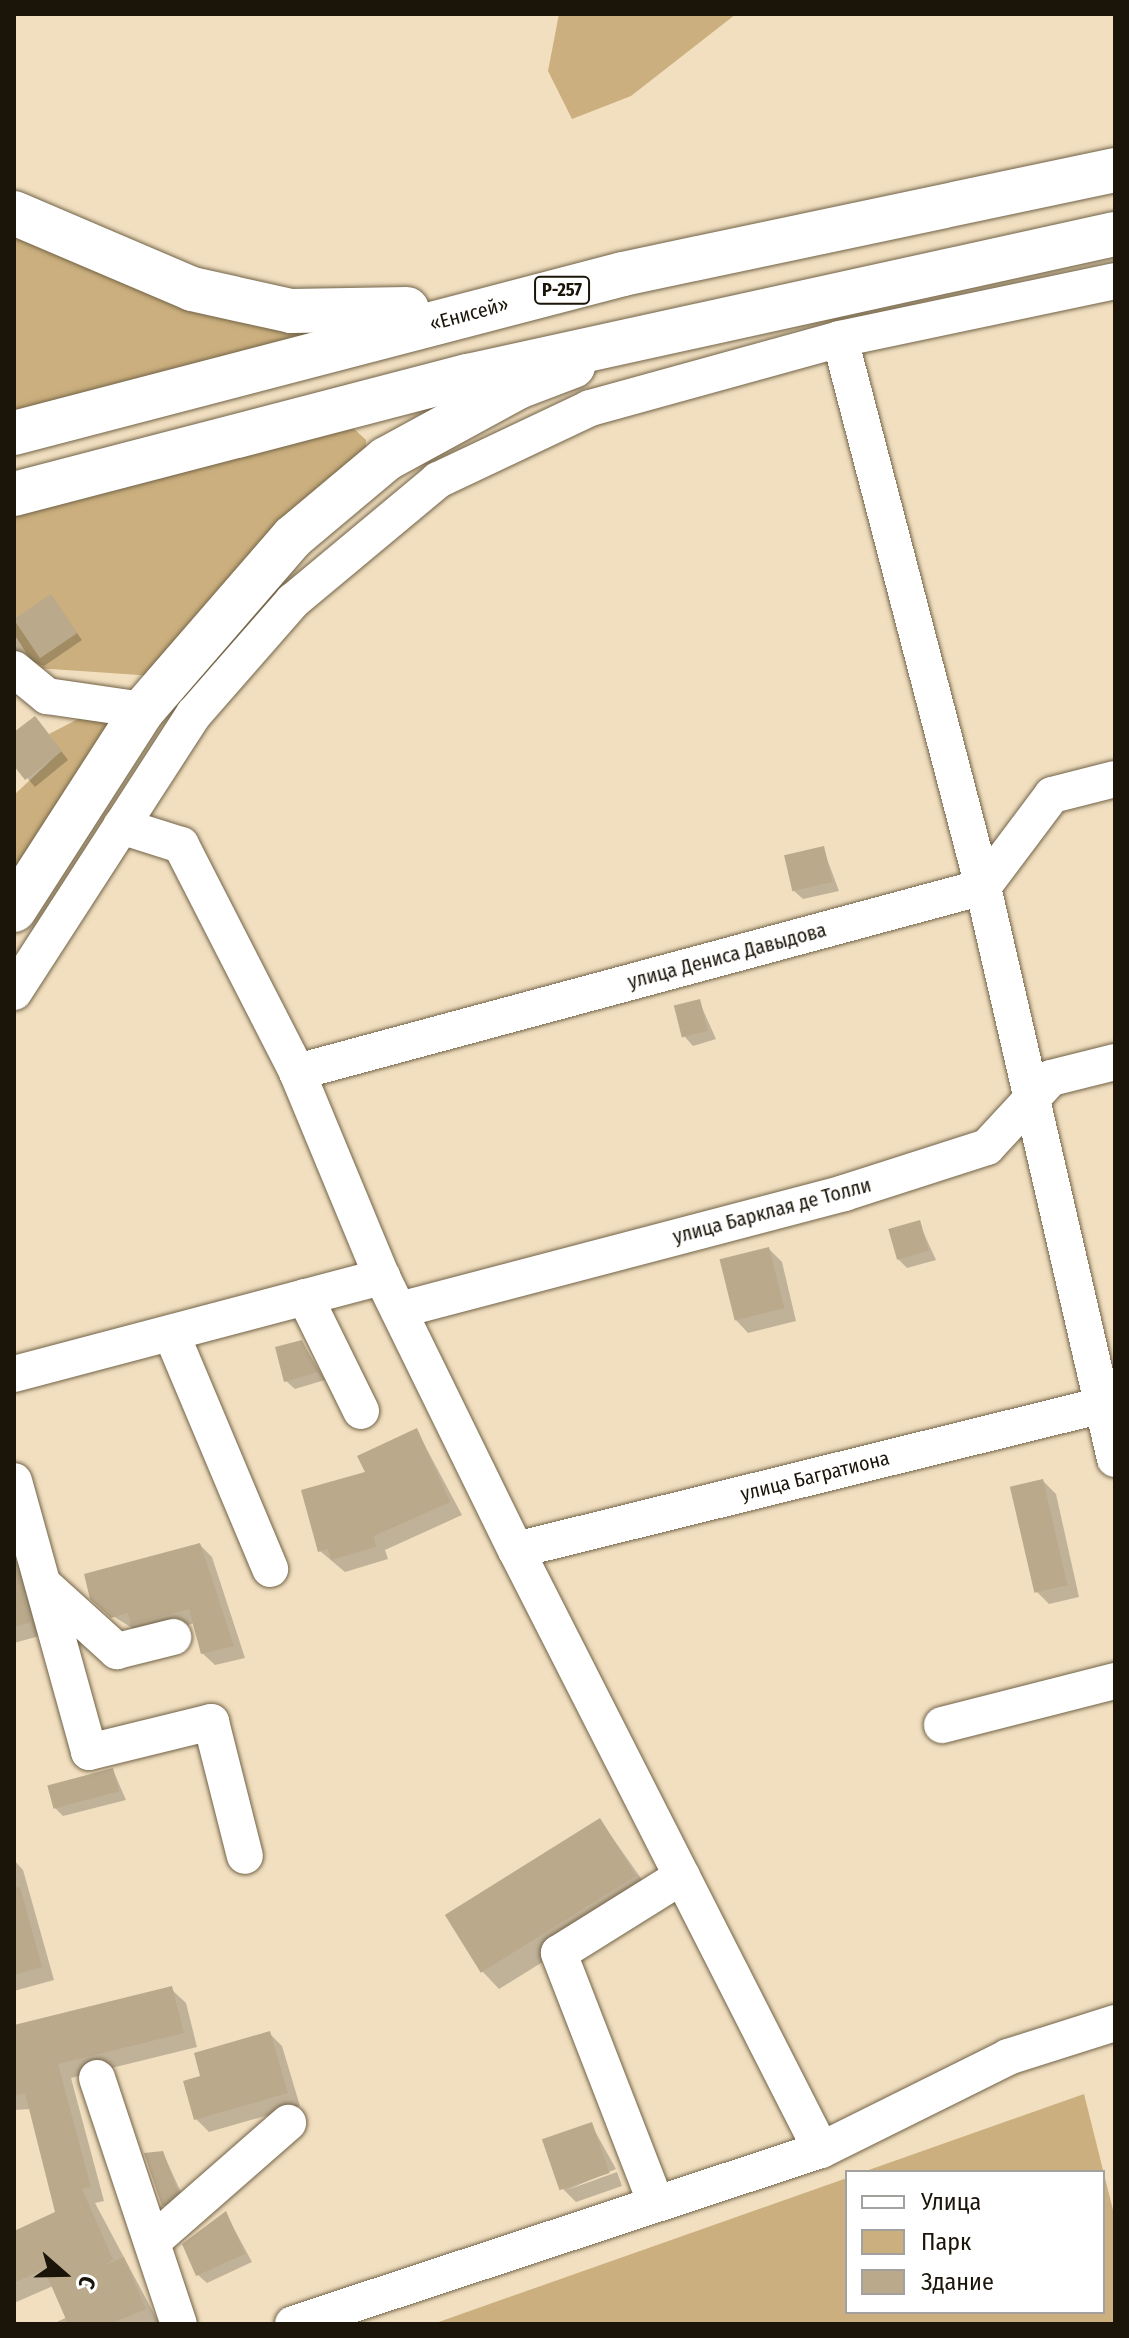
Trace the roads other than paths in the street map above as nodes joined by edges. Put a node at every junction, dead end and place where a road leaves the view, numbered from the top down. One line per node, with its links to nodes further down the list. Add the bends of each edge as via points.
1 (1115, 170): 4 (main road, «Енисей» / Р-257)
2 (14, 213): 4 (main road, via 192,289 291,311 370,315)
3 (1115, 234): 6 (main road)
4 (623, 274): 8 (main road, «Енисей» / Р-257)
5 (1115, 281): 7 (street)
6 (667, 330): 9 (main road); 11 (main road, via 518,387 386,459 293,537)
7 (840, 339): 13 (street, via 590,408 438,480 293,601 194,714); 14 (street)
8 (14, 433)
9 (14, 494)
10 (14, 669): 11 (street, via 47,696)
11 (143, 710): 15 (main road)
12 (1115, 779): 14 (street, via 1052,795)
13 (121, 826): 16 (street); 18 (street, via 181,845)
14 (983, 887): 18 (street, улица Дениса Давыдова); 19 (street)
15 (14, 910)
16 (14, 992)
17 (1115, 1062): 19 (street, улица Барклая де Толли, via 1051,1078)
18 (297, 1072): 20 (street)
19 (1029, 1100): 22 (street, улица Барклая де Толли, via 987,1147 844,1193); 25 (street)
20 (382, 1277): 21 (street); 22 (street)
21 (305, 1297): 23 (street); 26 (street)
22 (399, 1310): 29 (street)
23 (171, 1333): 24 (street); 30 (street)
24 (14, 1374)
25 (1108, 1404): 27 (street); 29 (street, улица Багратиона)
26 (361, 1411)
27 (1115, 1459)
28 (14, 1481): 31 (street)
29 (516, 1550): 36 (street)
30 (270, 1569)
31 (43, 1584): 32 (street, via 117,1651); 35 (street, via 89,1752 211,1722)
32 (173, 1637)
33 (1115, 1681): 34 (street)
34 (942, 1725)
35 (245, 1856)
36 (682, 1876): 40 (street); 41 (street, via 559,1953)
37 (1115, 2023): 40 (street, via 1008,2057)
38 (97, 2078): 42 (street)
39 (288, 2123): 42 (street)
40 (821, 2150): 41 (street)
41 (655, 2201): 44 (street)
42 (152, 2242): 43 (street)
43 (179, 2324)
44 (293, 2324)

